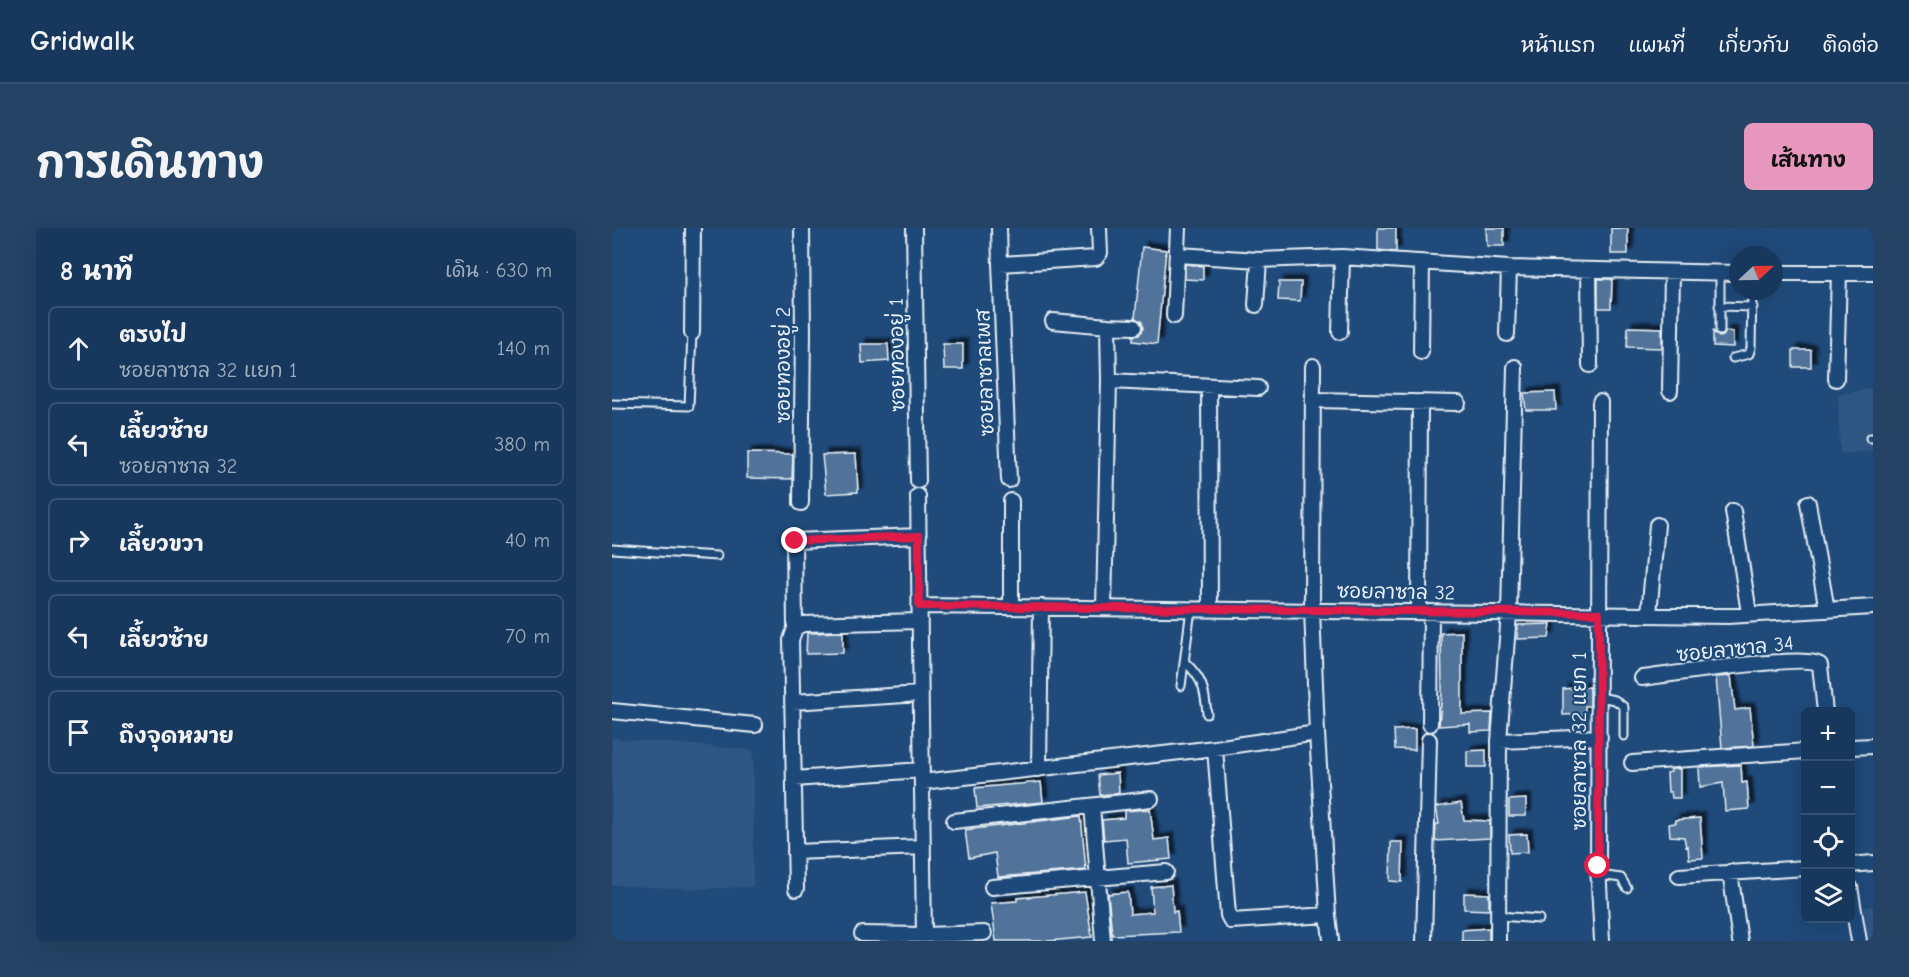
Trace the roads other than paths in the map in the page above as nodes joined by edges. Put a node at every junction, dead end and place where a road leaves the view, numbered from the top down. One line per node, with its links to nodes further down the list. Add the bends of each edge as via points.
1 (693, 228): 30 (street)
2 (802, 228): 51 (street, ซอยทองอยู่ 2)
3 (914, 228): 48 (street, ซอยทองอยู่ 1)
4 (999, 228): 11 (street, ซอยลาซาลเพส)
5 (1099, 228): 11 (street, via 1100,253 1096,258)
6 (1178, 228): 7 (street)
7 (1178, 255): 9 (street); 24 (street)
8 (1342, 257): 9 (street); 10 (street); 29 (street)
9 (1259, 260): 21 (street)
10 (1422, 262): 12 (street); 32 (street)
11 (1000, 264): 47 (street, ซอยลาซาลเพส)
12 (1509, 268): 13 (street); 31 (street)
13 (1589, 270): 14 (street); 34 (street)
14 (1672, 272): 15 (street); 41 (street)
15 (1720, 272): 16 (street); 22 (lane)
16 (1729, 272)
17 (1783, 273): 18 (street)
18 (1839, 273): 19 (street); 37 (street)
19 (1873, 273)
20 (1753, 300): 23 (lane)
21 (1256, 305)
22 (1719, 306): 23 (lane); 28 (lane)
23 (1753, 307): 33 (lane, via 1752,348 1749,354)
24 (1174, 316)
25 (1053, 321): 26 (street)
26 (1108, 326): 27 (street); 38 (street)
27 (1134, 327)
28 (1720, 331)
29 (1340, 332)
30 (692, 333): 46 (lane, via 689,406)
31 (1507, 333)
32 (1421, 352)
33 (1733, 358)
34 (1590, 365)
35 (1312, 366): 42 (street)
36 (1515, 367): 68 (street)
37 (1836, 379)
38 (1109, 381): 39 (street); 62 (street)
39 (1209, 386): 40 (street); 64 (street)
40 (1258, 388)
41 (1670, 391)
42 (1314, 400): 43 (street); 65 (street)
43 (1420, 402): 45 (street); 67 (street)
44 (1600, 402): 69 (street, ซอยลาซาล 32 แยก 1)
45 (1458, 403)
46 (612, 404)
47 (1009, 480)
48 (918, 481)
49 (918, 496): 55 (street)
50 (1011, 501): 59 (street)
51 (801, 503)
52 (1808, 503): 66 (street)
53 (1733, 511): 70 (street)
54 (1657, 525): 71 (street)
55 (919, 536): 58 (street); 73 (street, via 795,541)
56 (612, 549): 57 (lane)
57 (717, 556)
58 (919, 606): 59 (street, ซอยลาซาล 32); 72 (street)
59 (1011, 607): 60 (street, ซอยลาซาล 32)
60 (1041, 607): 62 (street, ซอยลาซาล 32); 95 (street)
61 (1873, 607): 66 (street, ซอยลาซาล 32)
62 (1104, 608): 63 (street, ซอยลาซาล 32)
63 (1191, 609): 64 (street, ซอยลาซาล 32); 74 (lane)
64 (1210, 609): 65 (street, ซอยลาซาล 32)
65 (1312, 610): 67 (street, ซอยลาซาล 32); 85 (street)
66 (1827, 610): 70 (street, ซอยลาซาล 32)
67 (1425, 612): 68 (street, ซอยลาซาล 32); 83 (street)
68 (1509, 613): 69 (street, ซอยลาซาล 32); 89 (street)
69 (1599, 613): 71 (street, ซอยลาซาล 32); 78 (street, ซอยลาซาล 32 แยก 1)
70 (1749, 613): 71 (street, ซอยลาซาล 32)
71 (1649, 614)
72 (920, 621): 73 (street, via 803,624); 77 (street)
73 (795, 628): 79 (street)
74 (1185, 662): 76 (lane); 82 (lane, via 1200,679)
75 (1642, 678): 80 (street, ซอยลาซาล 34, via 1813,661 1820,665)
76 (1180, 686)
77 (921, 693): 79 (street); 96 (street)
78 (1599, 697): 86 (lane, via 1615,700 1624,707); 87 (street, ซอยลาซาล 32 แยก 1)
79 (792, 702): 97 (street)
80 (1825, 707)
81 (612, 711): 84 (street)
82 (1207, 714)
83 (1430, 724)
84 (755, 725)
85 (1317, 733): 92 (street); 115 (street)
86 (1624, 736)
87 (1600, 737): 89 (street); 108 (street, ซอยลาซาล 32 แยก 1)
88 (1429, 740): 123 (street)
89 (1500, 741): 116 (street)
90 (1873, 746): 91 (street)
91 (1855, 747)
92 (1215, 748): 95 (street); 115 (street, via 1227,915 1231,921)
93 (1801, 751): 94 (street)
94 (1632, 763)
95 (1039, 768): 96 (street)
96 (922, 776): 97 (street); 101 (street)
97 (794, 779): 102 (street)
98 (1151, 799): 99 (street)
99 (1092, 806): 100 (street); 110 (street)
100 (954, 821)
101 (923, 847): 102 (street); 120 (street)
102 (795, 852): 113 (street)
103 (1873, 863): 104 (street)
104 (1855, 865)
105 (1801, 868): 107 (street)
106 (1166, 872): 110 (street)
107 (1730, 873): 109 (street); 126 (street)
108 (1599, 875): 112 (lane, via 1621,878); 125 (street, ซอยลาซาล 32 แยก 1)
109 (1679, 876)
110 (1097, 877): 111 (street); 122 (street)
111 (992, 887)
112 (1627, 888)
113 (796, 889)
114 (1855, 914): 127 (street)
115 (1328, 915): 121 (street)
116 (1498, 916): 117 (lane); 124 (street)
117 (1539, 919)
118 (984, 933): 120 (street)
119 (862, 934): 120 (street)
120 (924, 935)
121 (1330, 940)
122 (1103, 941)
123 (1424, 941)
124 (1498, 941)
125 (1602, 941)
126 (1740, 941)
127 (1859, 941)

